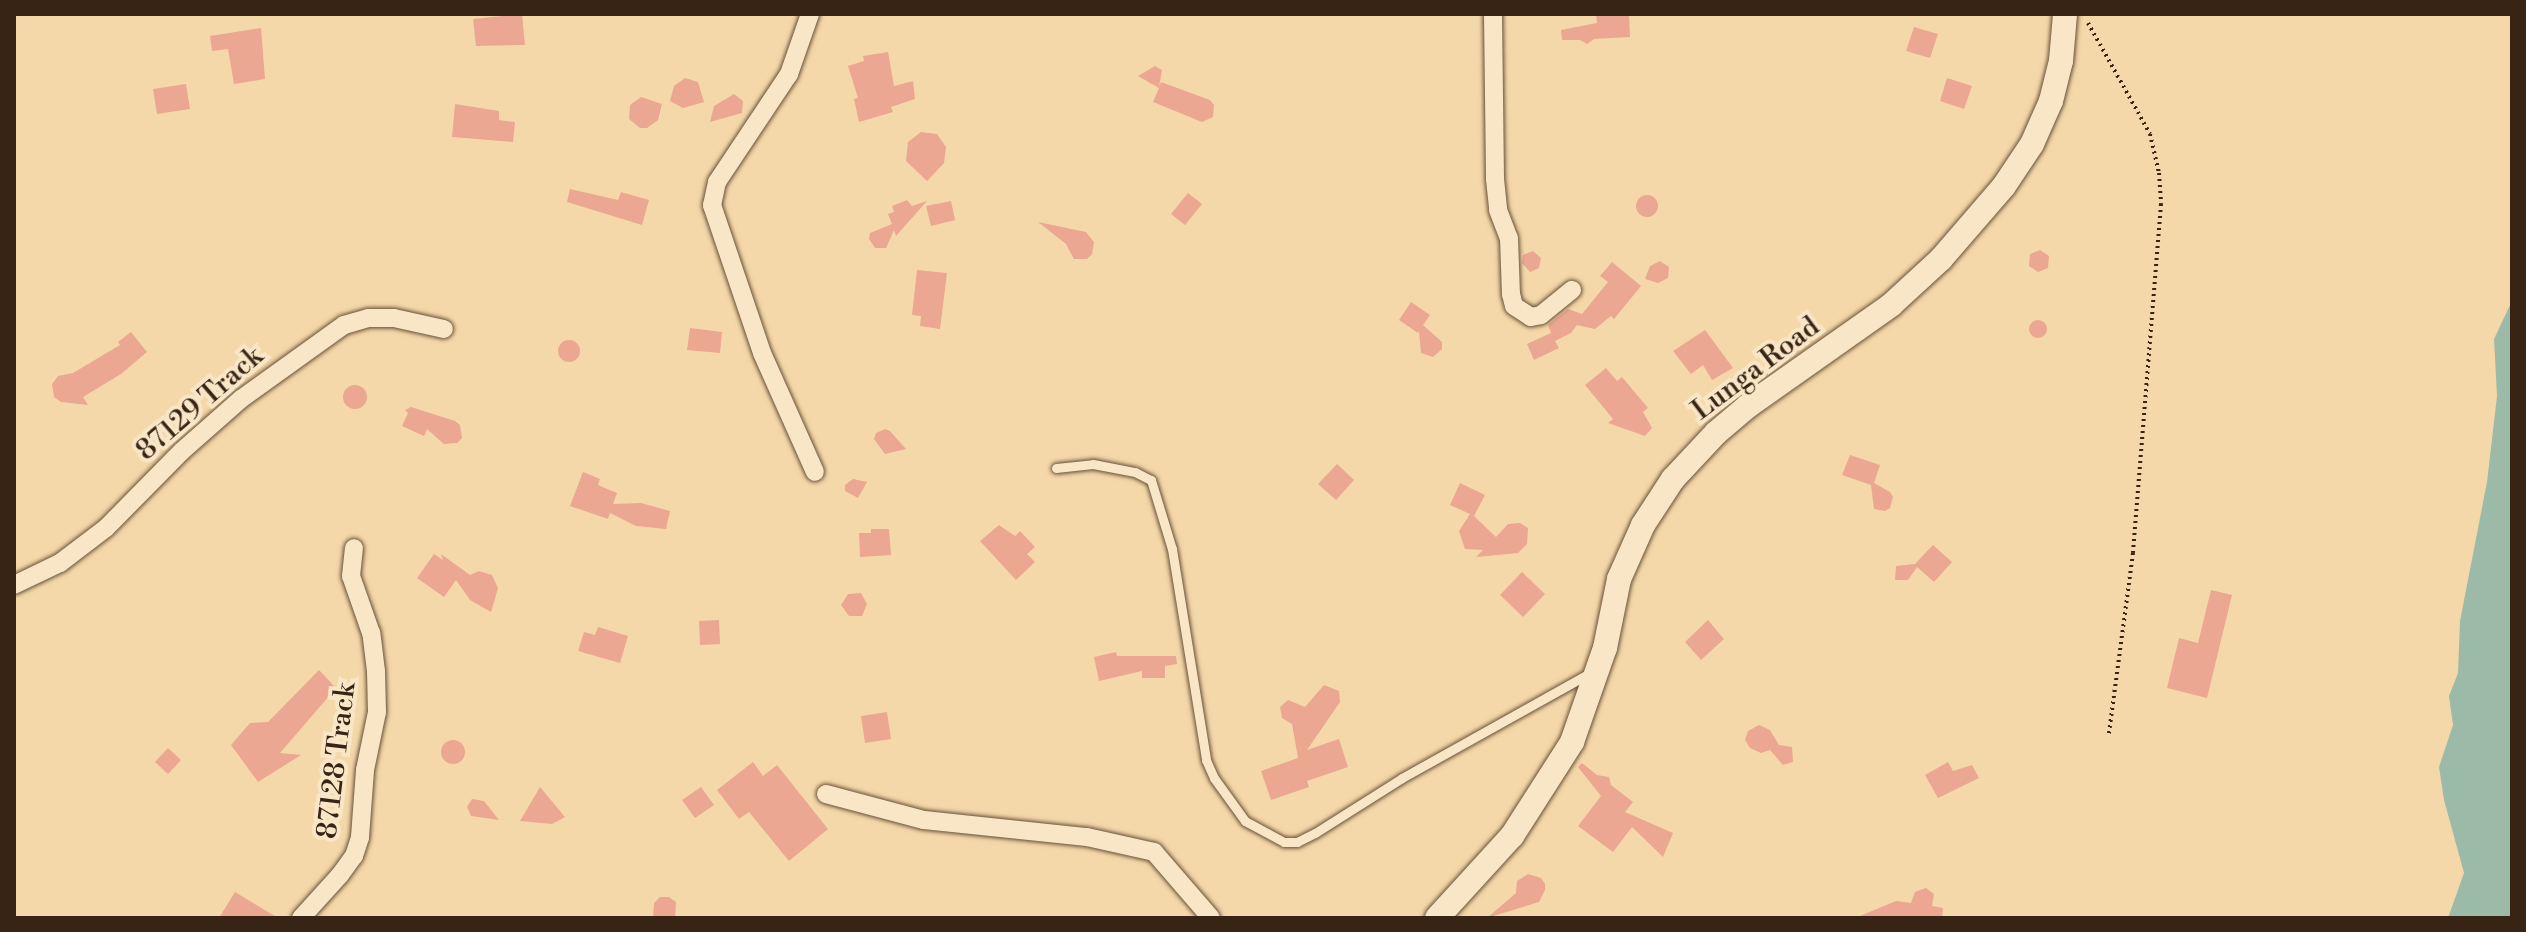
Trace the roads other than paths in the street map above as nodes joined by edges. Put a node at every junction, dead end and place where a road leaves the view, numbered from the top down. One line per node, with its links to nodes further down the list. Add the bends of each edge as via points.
1 (810, 14): 7 (street, via 789,74 717,182 712,205 762,353)
2 (1493, 14): 4 (street, via 1495,179 1498,210 1509,238 1514,306 1531,317)
3 (2065, 14): 10 (street, Lunga Road, via 2051,101 2032,144 2004,186 1941,259 1891,305 1748,406 1673,479 1643,525 1619,579)
4 (1572, 290)
5 (444, 329): 9 (street, 87129 Track, via 394,318 344,325 241,399 106,528 60,563)
6 (1056, 468): 10 (lane, via 1093,464 1151,480 1172,549 1206,760 1245,821 1276,839 1297,842 1315,833)
7 (815, 472)
8 (354, 548): 12 (street, 87128 Track, via 351,576 371,633 377,712 365,770 360,837 354,856)
9 (14, 585)
10 (1598, 668): 14 (street, Lunga Road, via 1572,742 1550,779 1512,836)
11 (826, 794): 13 (street, via 924,820 1087,837 1154,852)
12 (301, 918)
13 (1211, 918)
14 (1437, 918)

